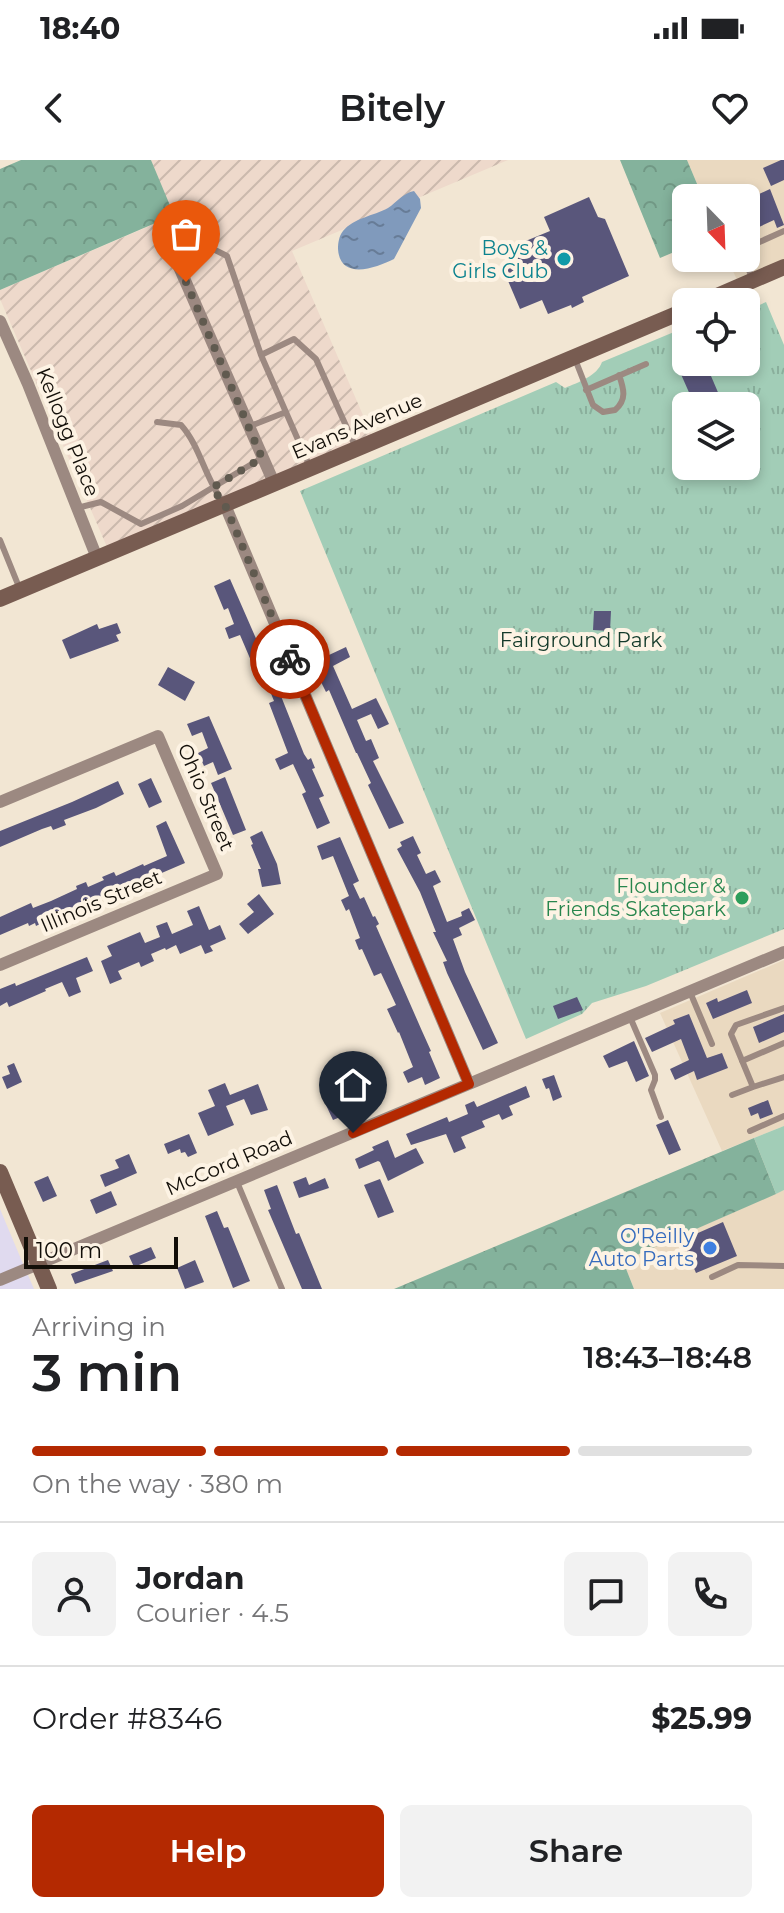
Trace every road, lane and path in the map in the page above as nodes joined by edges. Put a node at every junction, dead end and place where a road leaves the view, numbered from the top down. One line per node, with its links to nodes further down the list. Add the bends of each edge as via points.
1 (784, 231): 2 (lane)
2 (760, 242)
3 (173, 253): 10 (lane, via 203,244 227,256); 17 (street)
4 (784, 267): 6 (street)
5 (750, 272): 6 (lane)
6 (753, 280): 7 (street)
7 (735, 288)
8 (672, 316): 11 (street, Evans Avenue)
9 (0, 321): 24 (street, Kellogg Place)
10 (261, 355): 15 (lane); 18 (lane, via 294,339 316,359)
11 (574, 358): 14 (lane); 18 (street, Evans Avenue)
12 (646, 364): 13 (lane)
13 (619, 375): 14 (lane); 14 (lane, via 624,394 615,410 598,409)
14 (586, 390)
15 (286, 412): 17 (lane); 20 (lane)
16 (157, 422): 22 (lane, via 181,425 189,433)
17 (248, 427): 19 (street)
18 (356, 448): 20 (street, Evans Avenue)
19 (262, 458): 21 (street); 22 (lane)
20 (310, 468): 21 (street, Evans Avenue)
21 (274, 483): 23 (street, Evans Avenue)
22 (212, 488): 23 (lane); 25 (lane)
23 (225, 505): 25 (street, Evans Avenue); 41 (street)
24 (77, 508): 25 (lane, via 101,502); 27 (street, Kellogg Place)
25 (144, 531): 27 (street, Evans Avenue)
26 (0, 540): 28 (lane)
27 (97, 558): 28 (street, Evans Avenue)
28 (21, 590): 29 (street, Evans Avenue)
29 (0, 599)
30 (0, 802): 31 (street, Ohio Street, via 158,736)
31 (217, 874): 33 (street, Illinois Street)
32 (784, 952): 34 (street, McCord Road)
33 (0, 965)
34 (690, 992): 36 (street, McCord Road); 38 (lane)
35 (784, 1008): 39 (lane, via 736,1025 731,1034)
36 (630, 1017): 41 (street, McCord Road); 45 (lane, via 655,1075 651,1090)
37 (784, 1043): 39 (lane)
38 (712, 1044)
39 (742, 1061): 42 (lane)
40 (784, 1077): 42 (lane)
41 (469, 1084): 48 (street, McCord Road)
42 (753, 1087): 43 (lane)
43 (732, 1095)
44 (784, 1116): 46 (lane)
45 (661, 1117)
46 (750, 1131)
47 (0, 1172): 49 (street)
48 (237, 1182): 49 (street, McCord Road); 54 (lane)
49 (39, 1264): 52 (street, McCord Road); 53 (street)
50 (784, 1266): 51 (lane, via 738,1265)
51 (712, 1277)
52 (0, 1280)
53 (49, 1289)
54 (282, 1289)

